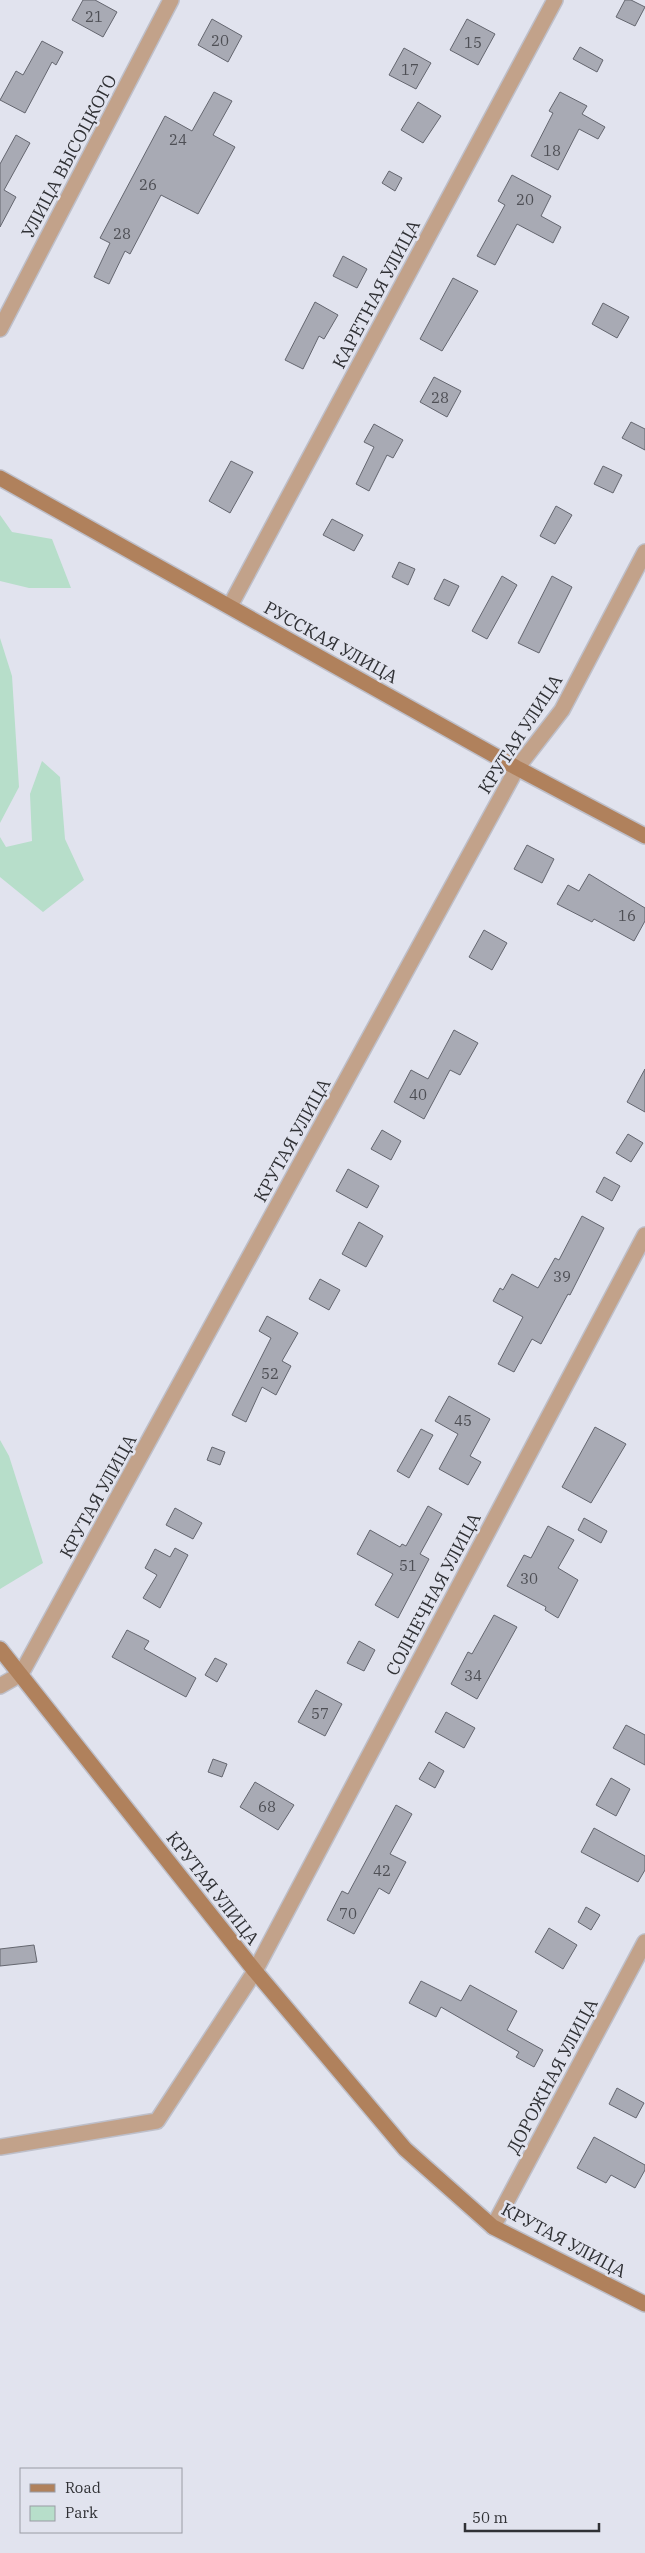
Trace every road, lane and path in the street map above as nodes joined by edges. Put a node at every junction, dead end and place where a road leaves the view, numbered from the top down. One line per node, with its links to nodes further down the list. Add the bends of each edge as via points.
1 (171, 0): 3 (street, УЛИЦА ВЫСОЦКОГО)
2 (555, 0): 6 (street, КАРЕТНАЯ УЛИЦА)
3 (0, 329)
4 (0, 478): 6 (street, РУССКАЯ УЛИЦА)
5 (645, 552): 7 (street, КРУТАЯ УЛИЦА, via 562,710)
6 (230, 606): 7 (street, РУССКАЯ УЛИЦА)
7 (517, 768): 8 (street, РУССКАЯ УЛИЦА); 11 (street, КРУТАЯ УЛИЦА)
8 (645, 836)
9 (645, 1235): 14 (street, СОЛНЕЧНАЯ УЛИЦА)
10 (0, 1648): 11 (street)
11 (21, 1674): 12 (street); 14 (street, КРУТАЯ УЛИЦА)
12 (0, 1686)
13 (645, 1942): 16 (street, ДОРОЖНАЯ УЛИЦА)
14 (255, 1971): 15 (street, СОЛНЕЧНАЯ УЛИЦА, via 157,2121); 16 (street, КРУТАЯ УЛИЦА, via 405,2149)
15 (0, 2147)
16 (493, 2227): 17 (street, КРУТАЯ УЛИЦА)
17 (645, 2304)

